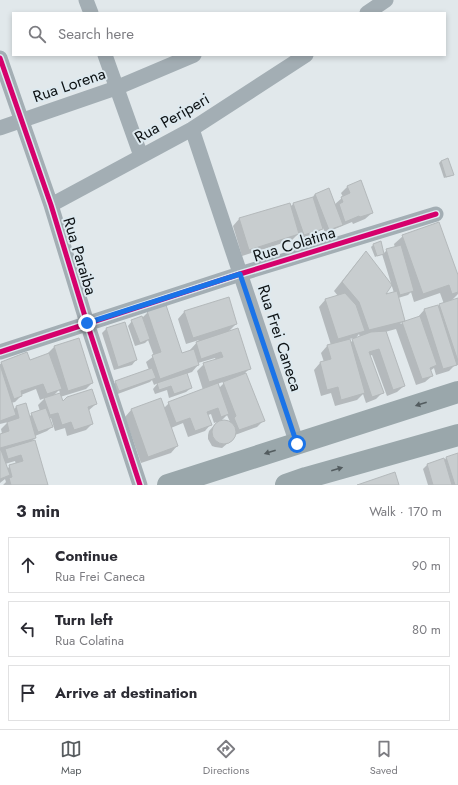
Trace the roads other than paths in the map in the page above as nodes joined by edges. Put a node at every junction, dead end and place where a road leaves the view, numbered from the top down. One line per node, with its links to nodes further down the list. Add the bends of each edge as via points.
1 (86, 0): 3 (street)
2 (386, 0): 4 (street)
3 (90, 12)
4 (369, 12)
5 (105, 56): 9 (street)
6 (192, 56): 9 (street, Rua Lorena)
7 (304, 56): 12 (street, Rua Periperi)
8 (0, 58): 10 (street, Rua Paraiba)
9 (116, 88): 10 (street, Rua Lorena); 13 (street)
10 (21, 120): 11 (street, Rua Lorena); 14 (street, Rua Paraiba)
11 (0, 128)
12 (192, 129): 13 (street, Rua Periperi); 16 (street, Rua Frei Caneca)
13 (141, 156): 14 (street, Rua Periperi)
14 (51, 205): 17 (street, Rua Paraiba)
15 (436, 214): 16 (street, Rua Colatina)
16 (240, 274): 17 (street, Rua Colatina); 21 (street, Rua Frei Caneca)
17 (87, 323): 18 (street, Rua Colatina); 23 (street, Rua Paraiba)
18 (0, 352)
19 (458, 392): 21 (main road, one-way to 21)
20 (458, 435): 22 (main road, one-way to 20)
21 (297, 444): 24 (main road, one-way to 24)
22 (308, 481): 25 (main road)
23 (140, 485)
24 (168, 485)
25 (286, 485)

